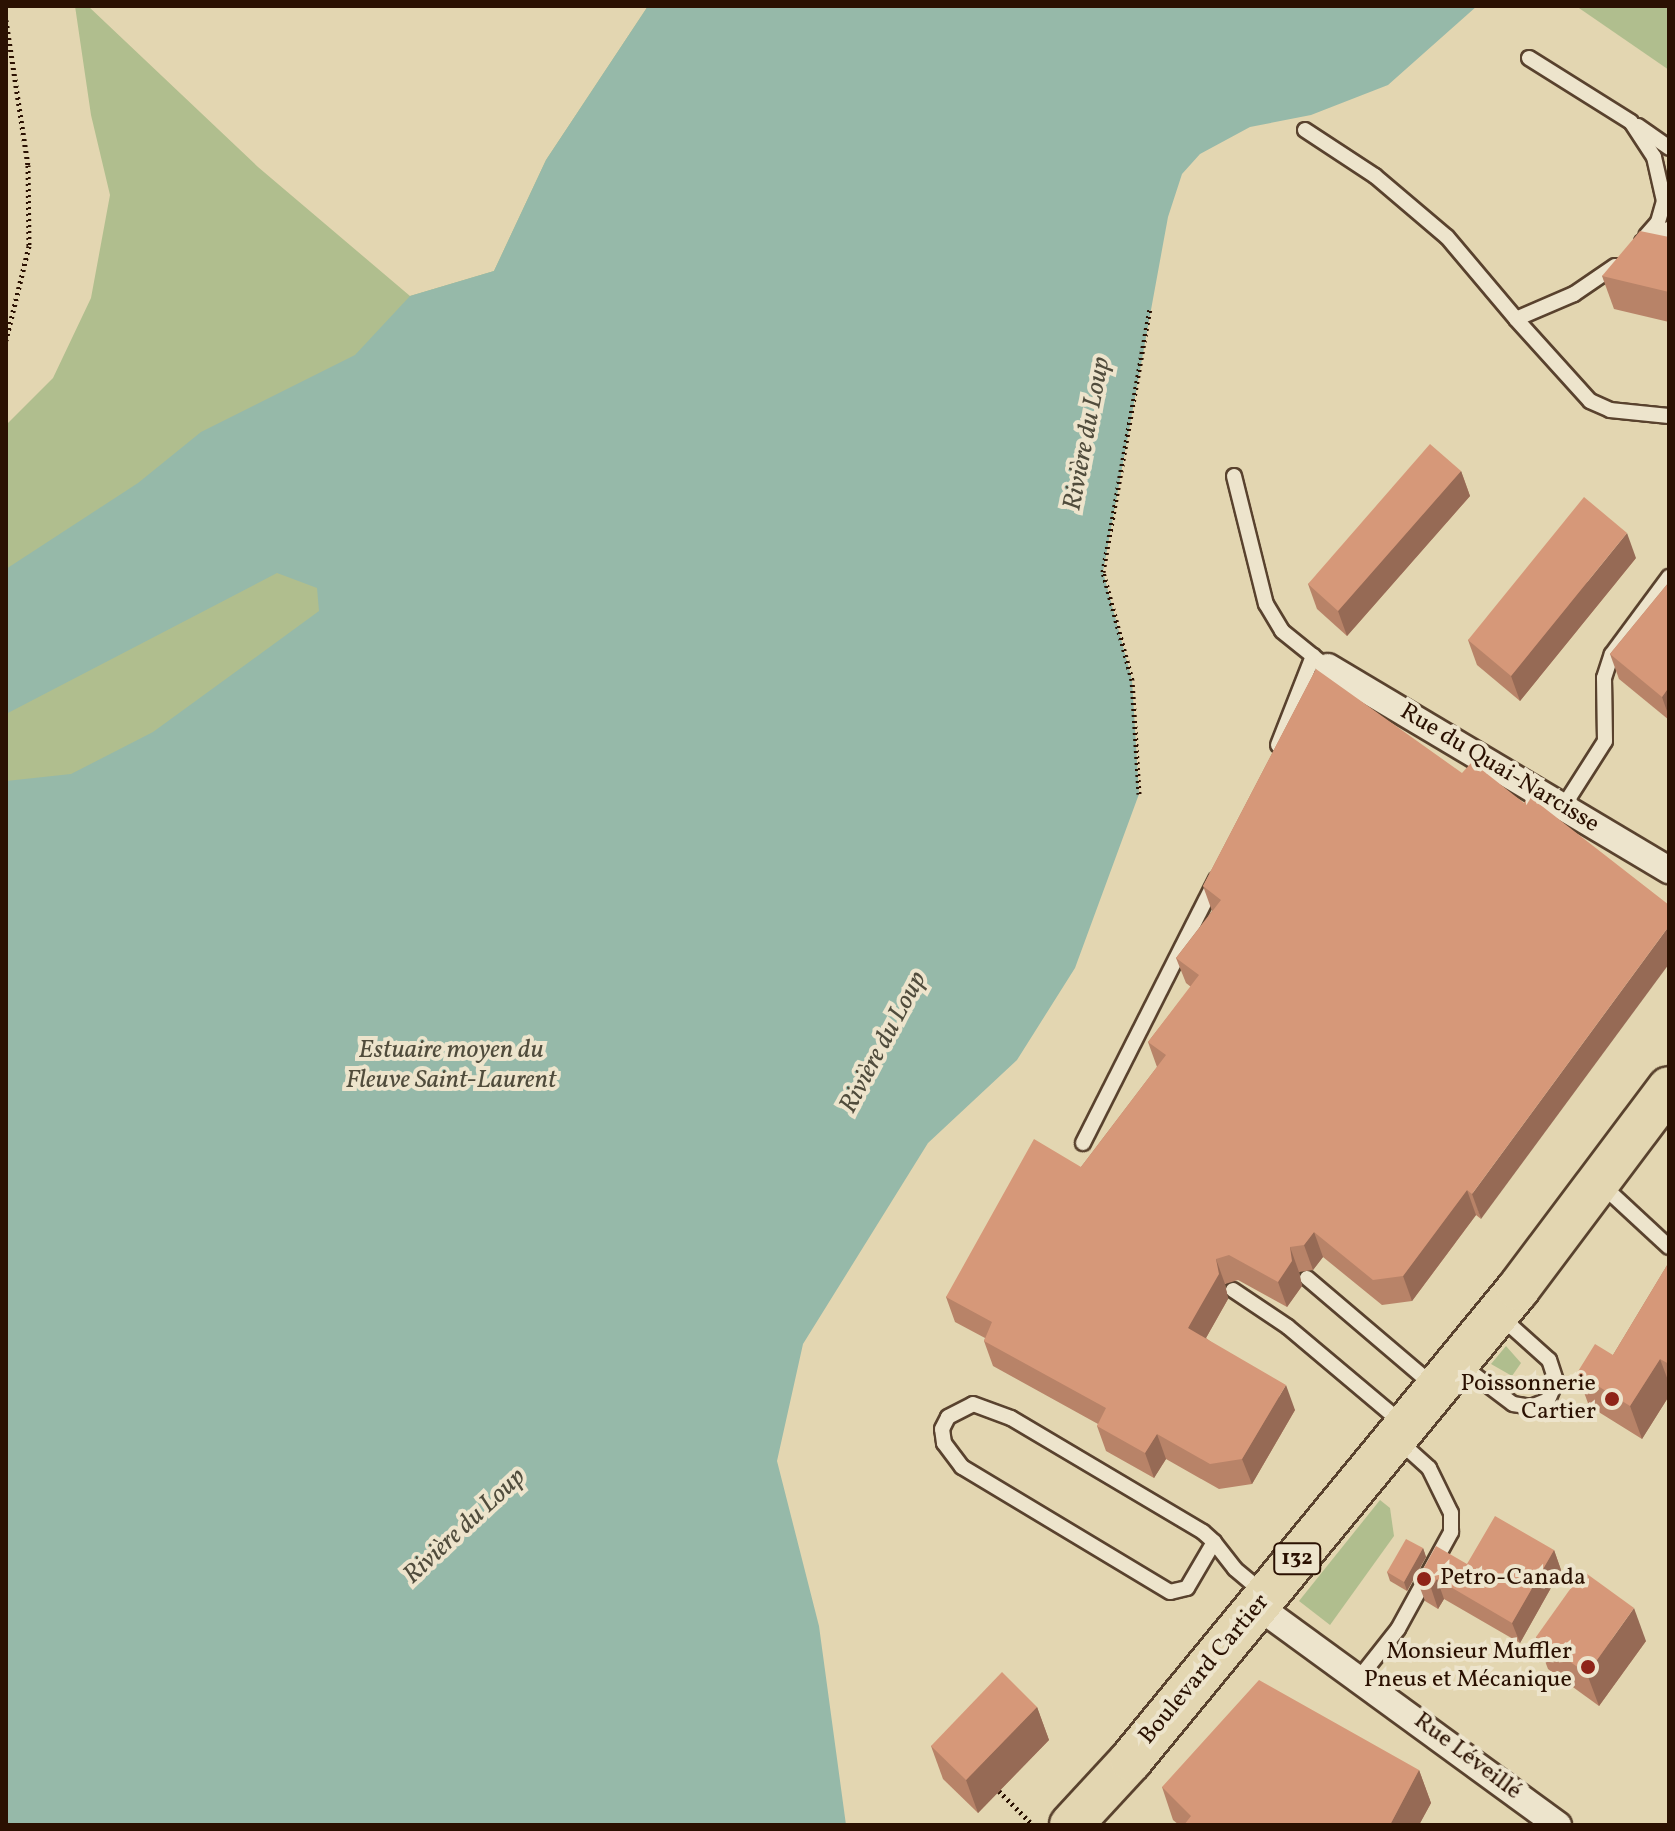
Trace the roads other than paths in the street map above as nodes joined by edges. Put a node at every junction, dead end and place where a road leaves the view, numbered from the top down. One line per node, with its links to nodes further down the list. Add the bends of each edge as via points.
1 (1529, 58): 2 (lane)
2 (1631, 122): 4 (lane); 6 (lane, via 1654,157 1664,201 1658,222)
3 (1305, 130): 7 (lane, via 1375,176 1447,237)
4 (1669, 148)
5 (1669, 229): 6 (lane)
6 (1640, 243): 7 (lane, via 1586,287)
7 (1516, 319): 8 (lane, via 1590,401 1610,410)
8 (1669, 416)
9 (1234, 476): 11 (lane, via 1266,604 1282,631)
10 (1669, 577): 13 (lane, via 1612,654 1604,678 1605,741)
11 (1320, 661): 12 (lane); 13 (street, Rue du Quai-Narcisse)
12 (1269, 766)
13 (1563, 807): 15 (street, Rue du Quai-Narcisse)
14 (1226, 859): 18 (lane)
15 (1669, 870)
16 (1669, 1088): 19 (main road, Boulevard Cartier / 132)
17 (1669, 1128): 19 (main road, Boulevard Cartier / 132)
18 (1083, 1143)
19 (1604, 1187): 20 (lane); 23 (main road, Boulevard Cartier / 132)
20 (1669, 1247)
21 (1307, 1278): 24 (lane)
22 (1233, 1290): 25 (lane, via 1288,1327)
23 (1508, 1302): 24 (main road, Boulevard Cartier / 132); 24 (lane, via 1549,1360 1556,1381 1548,1400 1531,1407 1513,1404)
24 (1448, 1376): 25 (main road, Boulevard Cartier / 132)
25 (1401, 1433): 27 (main road, Boulevard Cartier / 132); 28 (lane, via 1429,1468 1451,1513 1451,1532 1398,1629)
26 (1214, 1542): 26 (lane, via 988,1406 963,1406 942,1429 944,1443 962,1467 1170,1592 1187,1588); 27 (lane)
27 (1263, 1601): 28 (street, Rue Léveillé); 29 (main road, Boulevard Cartier / 132)
28 (1360, 1677): 30 (street, Rue Léveillé)
29 (1071, 1825)
30 (1558, 1825)

